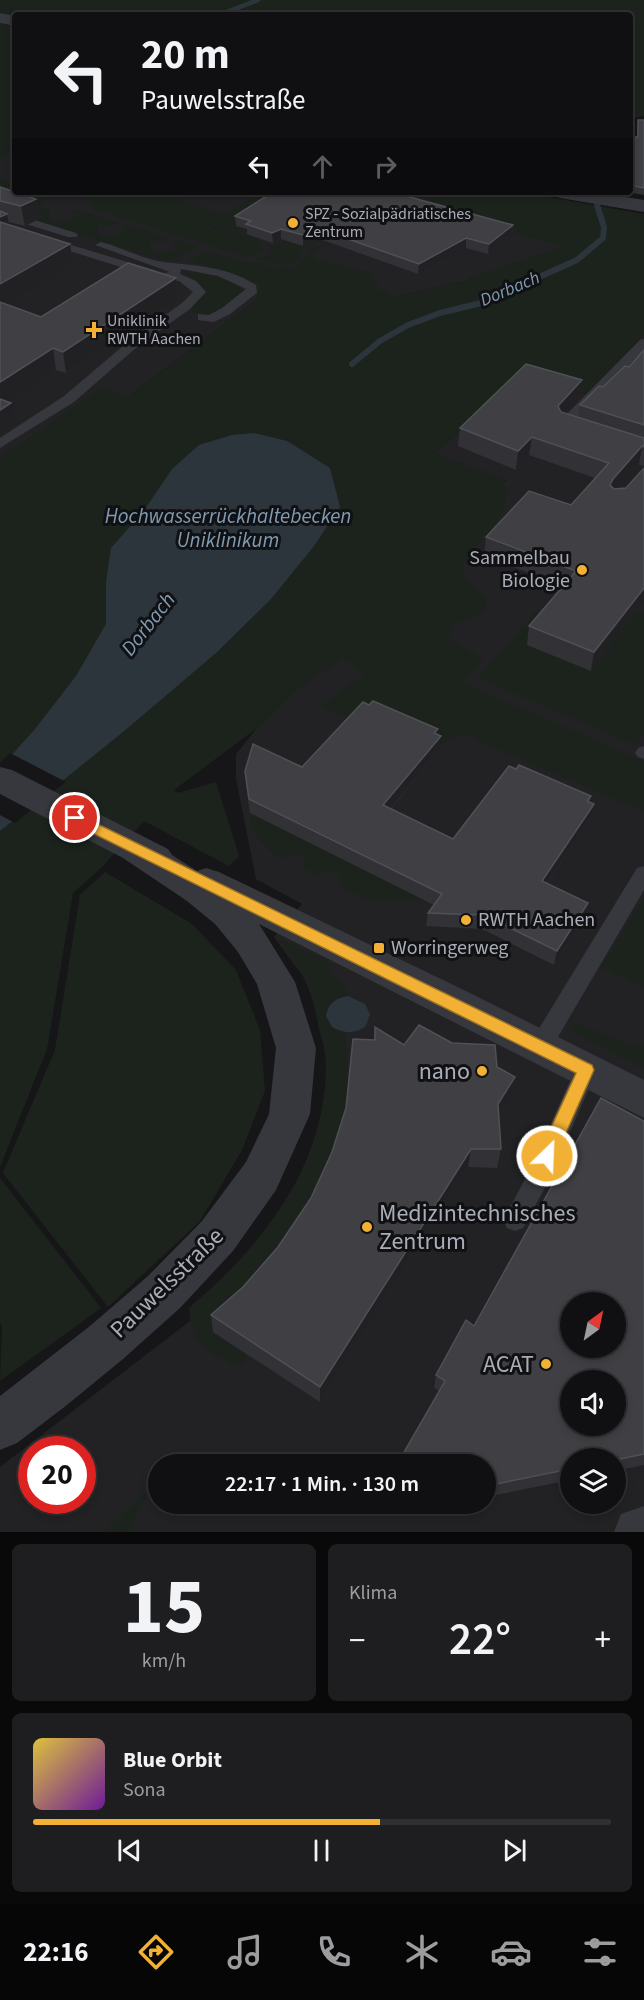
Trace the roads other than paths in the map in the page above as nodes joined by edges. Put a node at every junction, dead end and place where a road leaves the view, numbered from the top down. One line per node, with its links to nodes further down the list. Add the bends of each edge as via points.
1 (578, 195): 2 (street)
2 (644, 206)
3 (0, 213): 7 (lane)
4 (0, 224): 5 (lane)
5 (16, 230)
6 (39, 237): 8 (lane, via 163,278)
7 (165, 265): 8 (lane, via 176,270); 9 (lane, via 195,267 245,282 252,288 247,297)
8 (174, 276): 12 (lane, via 191,281 200,292 69,399)
9 (204, 320)
10 (644, 343): 11 (lane, via 564,425)
11 (584, 432)
12 (0, 444)
13 (0, 779): 14 (street, Pauwelsstraße)
14 (133, 849): 16 (street, Pauwelsstraße); 20 (street, Pauwelsstraße, via 220,906 270,970 287,1003 294,1034 297,1072 292,1105 280,1142 227,1227 137,1316)
15 (644, 873): 16 (lane)
16 (540, 1047): 17 (street, Pauwelsstraße)
17 (586, 1070): 18 (street, Pauwelsstraße); 19 (lane)
18 (644, 1100)
19 (515, 1220)
20 (0, 1426)
21 (644, 1531): 22 (street)
22 (639, 1532)

